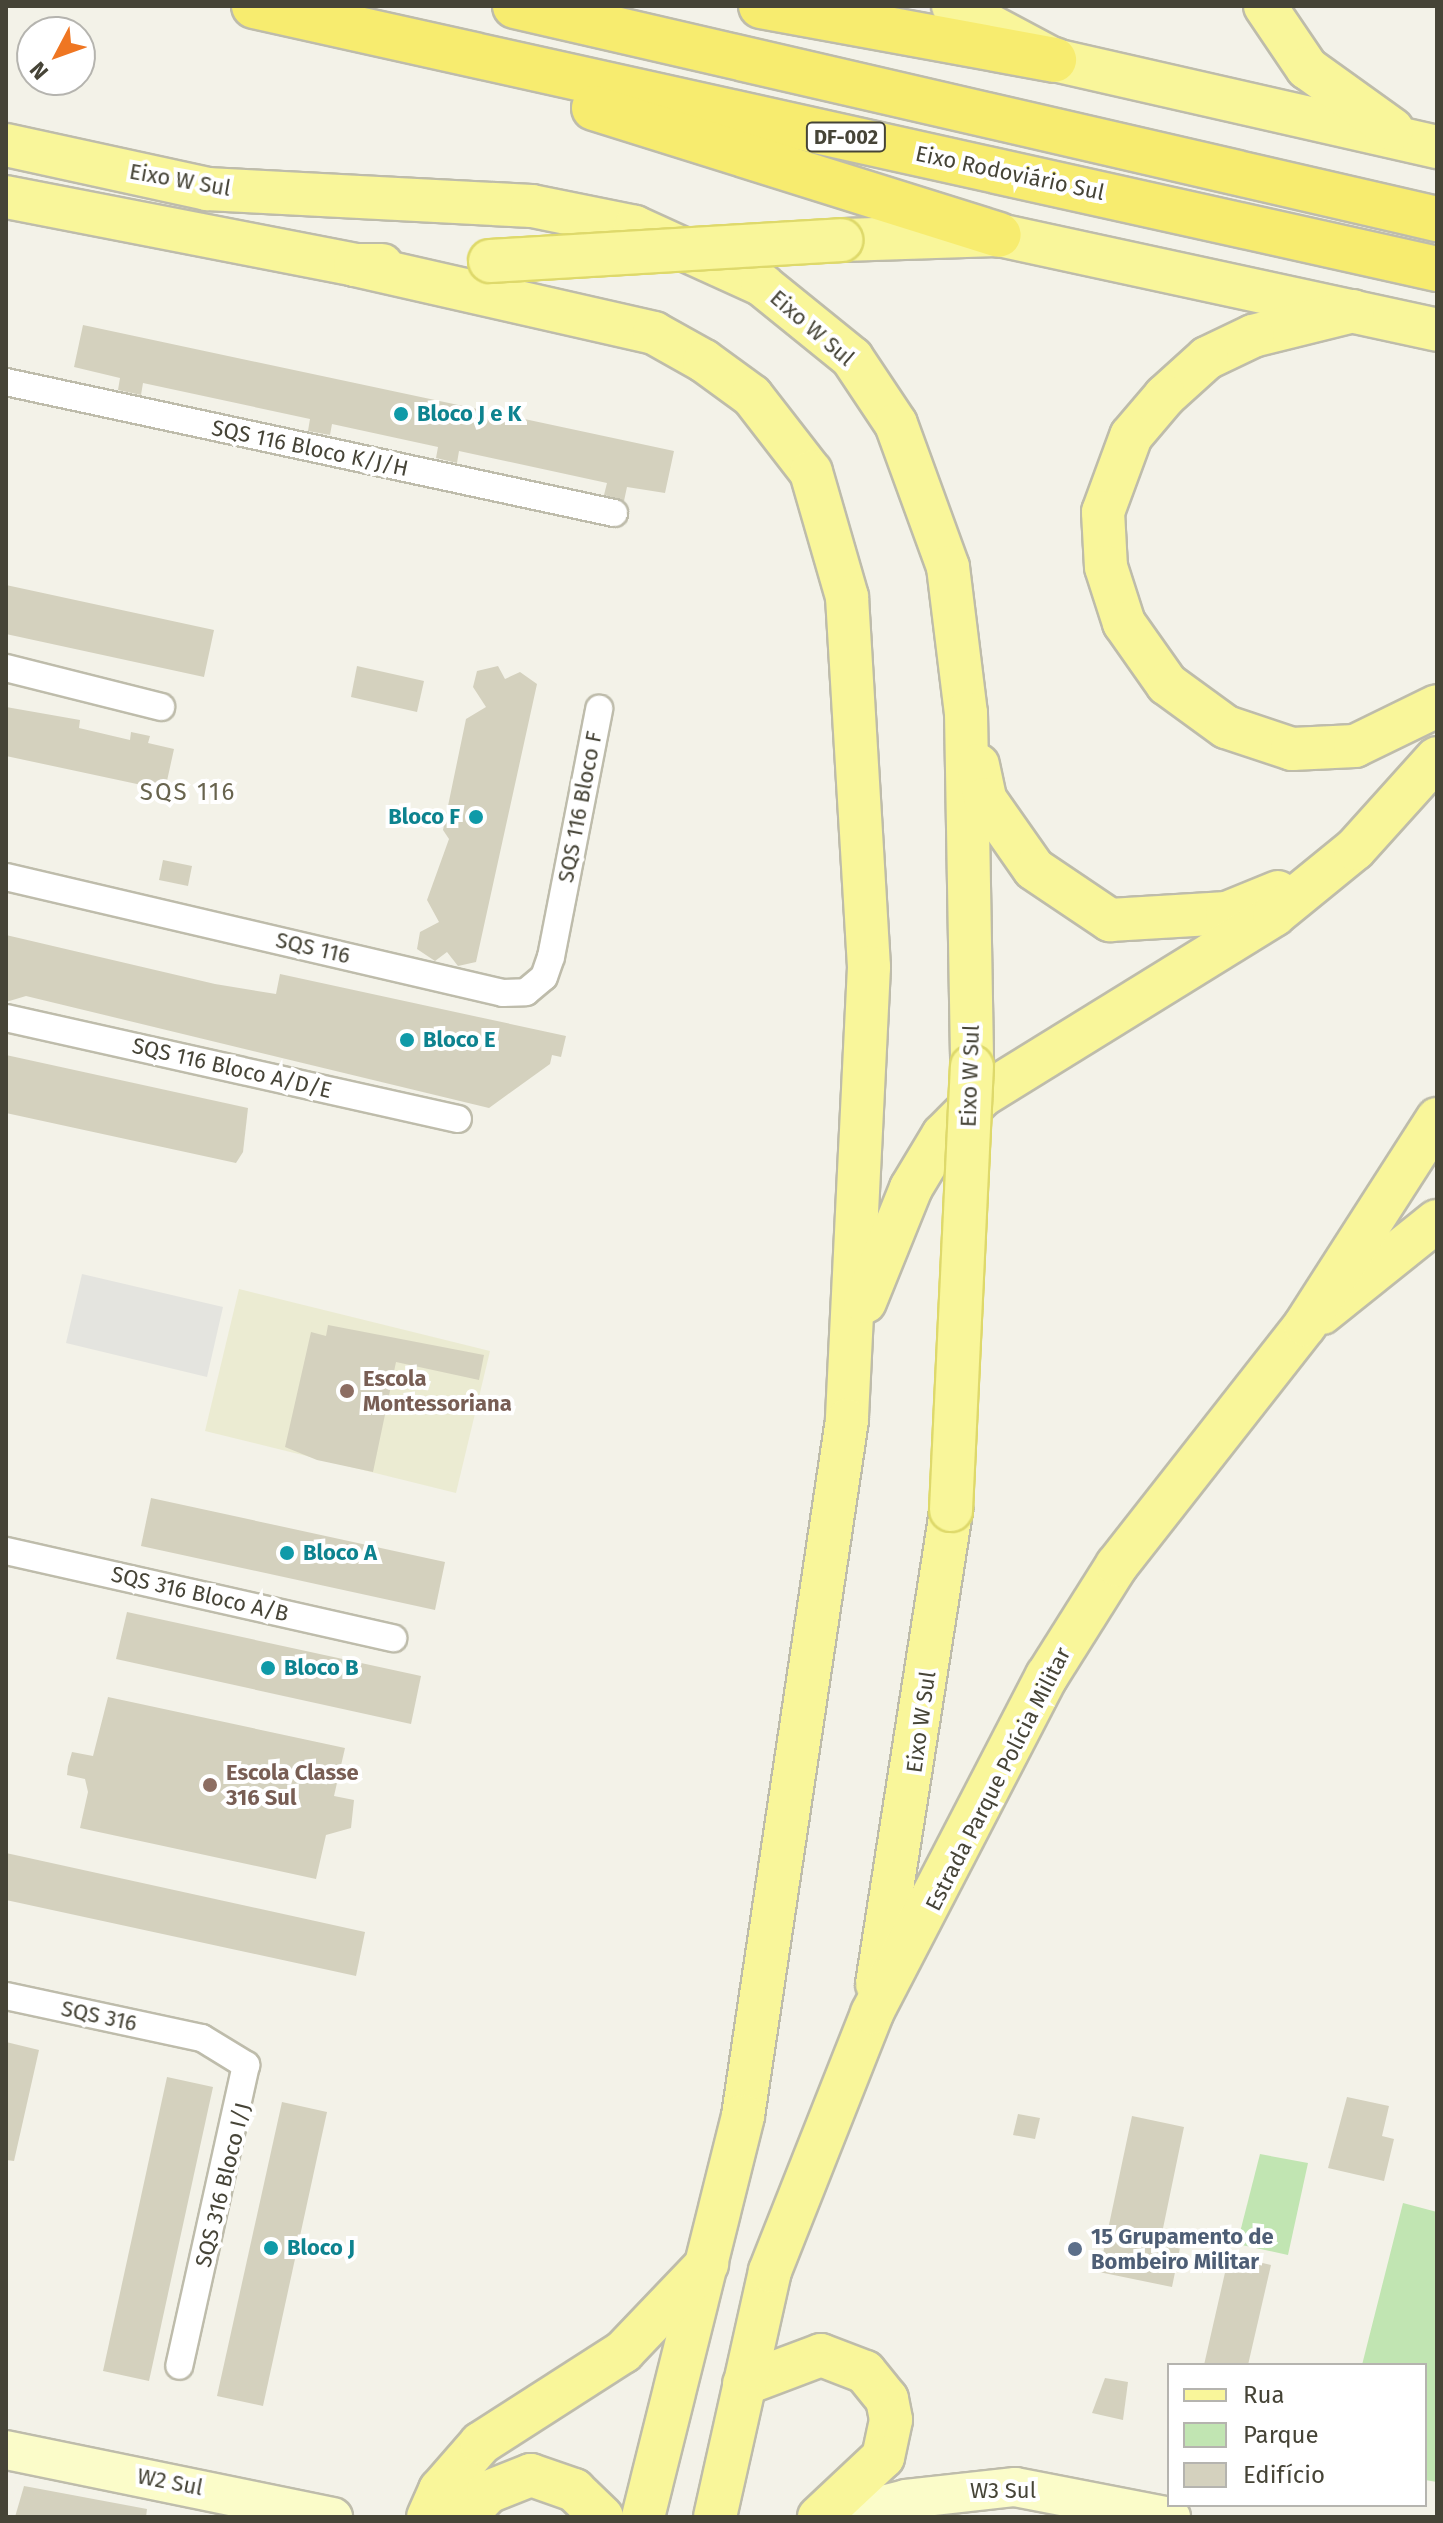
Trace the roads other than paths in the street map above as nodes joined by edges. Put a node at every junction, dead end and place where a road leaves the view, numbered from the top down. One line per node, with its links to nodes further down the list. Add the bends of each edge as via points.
1 (254, 6): 6 (highway, Eixo Rodoviário Sul / DF-002)
2 (515, 6): 11 (highway, DF-002)
3 (761, 6): 7 (highway)
4 (953, 6): 7 (main road)
5 (1265, 6): 8 (main road, via 1307,68)
6 (313, 21): 12 (highway); 14 (highway, Eixo Rodoviário Sul / DF-002)
7 (1054, 60): 8 (main road)
8 (1423, 144)
9 (6, 145): 23 (main road, Eixo W Sul, via 207,189 532,206 635,227 762,285 852,358 896,424 948,567)
10 (6, 197): 13 (main road)
11 (1437, 219)
12 (999, 235): 13 (main road, bridge); 15 (main road)
13 (355, 265): 33 (main road, via 654,333 752,396 811,472 847,597 859,733 869,967)
14 (1437, 269)
15 (1353, 311): 16 (main road); 20 (main road, via 1253,336 1207,358 1165,396 1131,436 1103,512 1106,567 1124,623 1167,684 1226,727 1292,749 1355,746)
16 (1437, 330)
17 (6, 382): 18 (street, SQS 116 Bloco K/J/H)
18 (614, 513)
19 (6, 668): 21 (street)
20 (1437, 706)
21 (161, 707)
22 (599, 709): 27 (street, SQS 116 Bloco F)
23 (966, 713): 25 (main road, via 985,799 1003,831 1055,887 1110,920 1227,913); 37 (main road, Eixo W Sul, bridge, via 972,1066 951,1510)
24 (1437, 758): 25 (main road)
25 (1355, 849): 33 (main road, via 1209,960 1047,1051 973,1105 943,1135 911,1188)
26 (6, 877): 27 (street, SQS 116, via 515,994 544,977)
27 (561, 906)
28 (6, 1018): 29 (street, SQS 116 Bloco A/D/E)
29 (458, 1119)
30 (1437, 1119): 32 (main road, Estrada Parque Polícia Militar)
31 (1437, 1221): 32 (main road)
32 (1368, 1255): 37 (main road, Estrada Parque Polícia Militar, via 1294,1339 1117,1565 1047,1676)
33 (851, 1349): 39 (main road, via 847,1420 747,2084)
34 (6, 1551): 35 (street, SQS 316 Bloco A/B)
35 (393, 1638)
36 (6, 1996): 38 (street, SQS 316)
37 (872, 2013): 41 (main road, Estrada Parque Polícia Militar, via 770,2271)
38 (192, 2036): 40 (street, SQS 316 Bloco I/J, via 238,2055 249,2076)
39 (713, 2257): 44 (main road, via 623,2352 481,2443 440,2490); 47 (main road)
40 (179, 2366)
41 (741, 2400): 48 (main road, Estrada Parque Polícia Militar); 49 (main road, via 821,2355 865,2372 887,2399 891,2420 883,2457)
42 (6, 2450): 43 (street, W2 Sul)
43 (333, 2517)
44 (428, 2517)
45 (464, 2517): 46 (main road, via 488,2492 531,2475 574,2490)
46 (602, 2517)
47 (643, 2517)
48 (715, 2517)
49 (819, 2517)
50 (835, 2517): 51 (street, W3 Sul, via 906,2499 1015,2487)
51 (1171, 2517)

